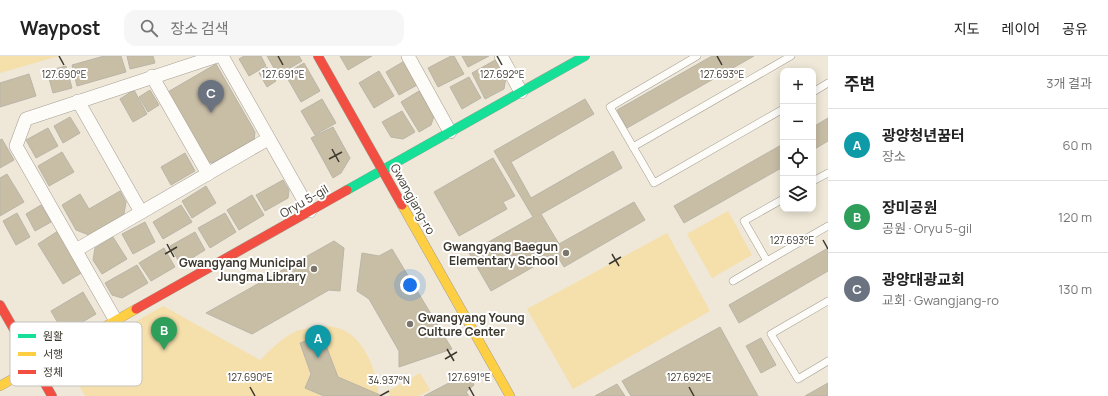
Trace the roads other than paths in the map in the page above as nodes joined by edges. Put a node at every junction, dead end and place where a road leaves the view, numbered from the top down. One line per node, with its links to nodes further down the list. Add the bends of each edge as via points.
1 (217, 56): 9 (street)
2 (222, 56): 16 (street)
3 (318, 56): 18 (street, Gwangjang-ro)
4 (408, 56): 15 (street)
5 (501, 56): 12 (street)
6 (585, 56): 12 (street, Oryu 5-gil)
7 (697, 56): 17 (lane, via 610,107)
8 (791, 56): 17 (lane)
9 (152, 76): 13 (street); 20 (street)
10 (828, 83): 11 (lane)
11 (816, 90)
12 (521, 92): 15 (street, Oryu 5-gil)
13 (78, 101): 24 (street); 26 (street, via 26,119 16,146)
14 (780, 111): 17 (lane, via 654,183)
15 (450, 132): 18 (street, Oryu 5-gil)
16 (268, 139): 20 (street); 23 (street)
17 (633, 147)
18 (382, 170): 23 (street, Oryu 5-gil); 38 (street, Gwangjang-ro)
19 (828, 173): 21 (lane)
20 (208, 174): 24 (street)
21 (816, 179)
22 (780, 201): 27 (lane, via 744,221)
23 (310, 211): 31 (street, Oryu 5-gil)
24 (141, 212): 26 (street)
25 (828, 226): 27 (lane)
26 (76, 250): 31 (street)
27 (767, 262): 28 (lane)
28 (733, 281)
29 (828, 301): 33 (lane, via 771,334 798,379)
30 (0, 305): 32 (street)
31 (116, 321)
32 (10, 323)
33 (828, 361)
34 (10, 381): 35 (street, Oryu 5-gil)
35 (0, 386)
36 (46, 386): 37 (street)
37 (52, 396)
38 (510, 396)

